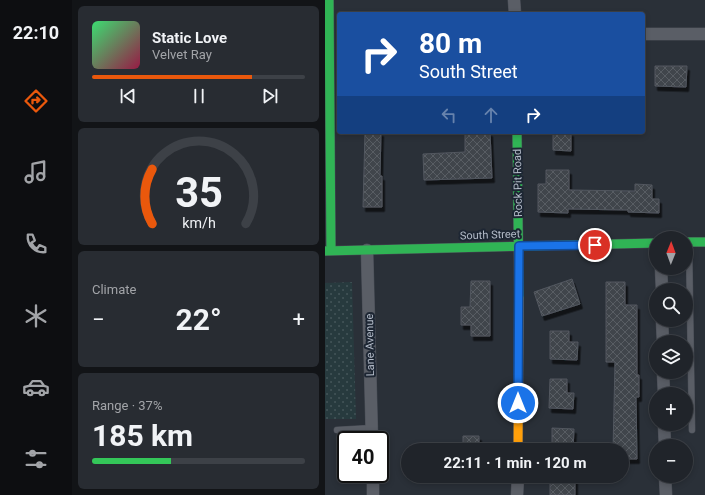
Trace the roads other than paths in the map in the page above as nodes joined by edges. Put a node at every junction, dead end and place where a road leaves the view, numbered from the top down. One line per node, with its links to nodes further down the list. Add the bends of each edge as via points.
1 (329, 0): 12 (street)
2 (514, 0): 3 (street)
3 (515, 12)
4 (645, 34): 5 (street)
5 (705, 34)
6 (517, 134): 10 (street, Rock Pit Road)
7 (693, 242): 8 (street)
8 (705, 242)
9 (649, 243): 10 (street, South Street)
10 (519, 246): 11 (street, South Street); 18 (street, Rock Pit Road)
11 (367, 250): 12 (street, South Street); 17 (street, Lane Avenue)
12 (328, 251)
13 (688, 275): 14 (lane)
14 (691, 387)
15 (337, 430): 16 (lane)
16 (346, 431)
17 (372, 431)
18 (518, 443)
19 (373, 483): 22 (street)
20 (518, 483): 23 (street)
21 (665, 483): 24 (street)
22 (373, 495)
23 (517, 495)
24 (666, 495)

